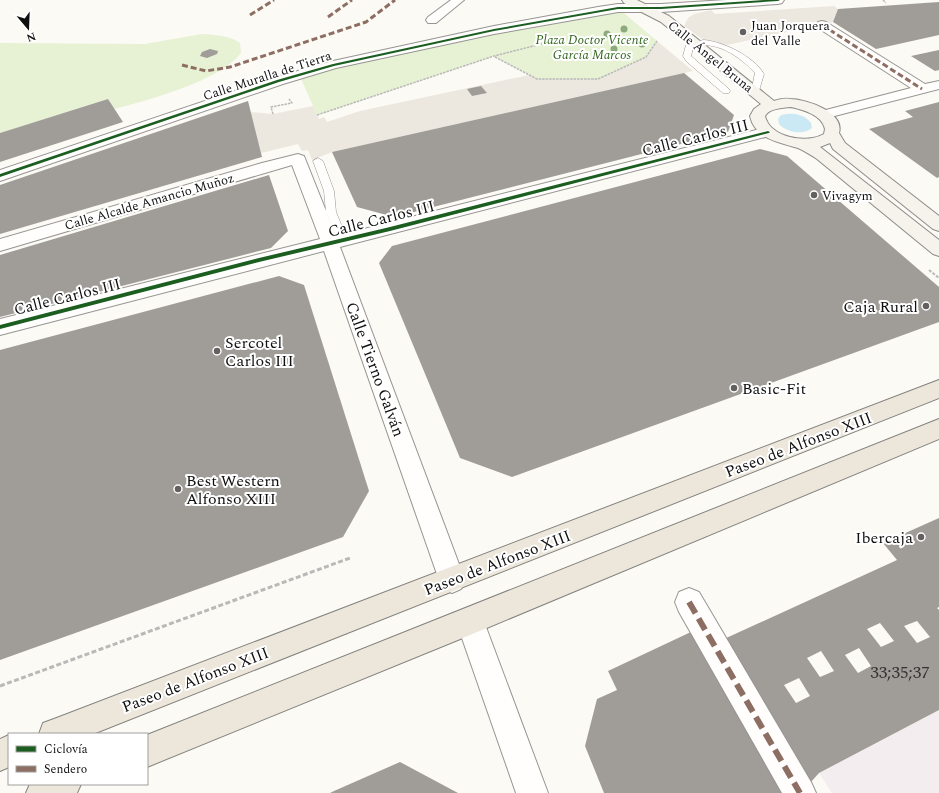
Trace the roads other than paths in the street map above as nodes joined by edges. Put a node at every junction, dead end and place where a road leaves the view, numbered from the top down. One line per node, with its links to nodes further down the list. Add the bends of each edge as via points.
1 (458, 0): 6 (street)
2 (628, 0): 5 (street, Calle Ángel Bruna)
3 (778, 0): 4 (street, Calle Muralla de Tierra)
4 (711, 4): 5 (street, Calle Muralla de Tierra); 8 (street, via 689,13)
5 (642, 8): 8 (street, Calle Ángel Bruna, via 660,16); 20 (street, Calle Muralla de Tierra, via 618,8 494,30 333,65 278,81)
6 (432, 20)
7 (822, 25): 11 (street)
8 (675, 27): 9 (street, Calle Ángel Bruna)
9 (697, 44): 12 (lane, via 688,49 687,56); 13 (street, Calle Ángel Bruna)
10 (939, 85): 11 (street)
11 (922, 89): 14 (street)
12 (726, 91)
13 (771, 105): 14 (street, via 798,104); 15 (street, via 760,111 758,118 760,125)
14 (824, 115): 16 (street, via 830,122)
15 (768, 132): 17 (street, via 778,138); 22 (street, Calle Carlos III)
16 (832, 133): 17 (street, via 820,142); 21 (street, via 839,146)
17 (797, 143): 24 (street, via 823,156)
18 (298, 159): 22 (street, Calle Tierno Galván); 23 (street, Calle Alcalde Amancio Muñoz)
19 (318, 161): 22 (lane, via 329,191)
20 (0, 176)
21 (939, 225)
22 (336, 242): 25 (street, Calle Carlos III); 28 (street, Calle Tierno Galván)
23 (0, 245)
24 (939, 250)
25 (0, 327)
26 (939, 389): 28 (main road, Paseo de Alfonso XIII)
27 (939, 429): 30 (main road)
28 (452, 580): 31 (main road, Paseo de Alfonso XIII)
29 (689, 602): 36 (street)
30 (470, 621): 32 (main road); 35 (street)
31 (57, 733)
32 (148, 751)
33 (62, 785): 34 (main road)
34 (42, 793)
35 (532, 793)
36 (800, 793)

